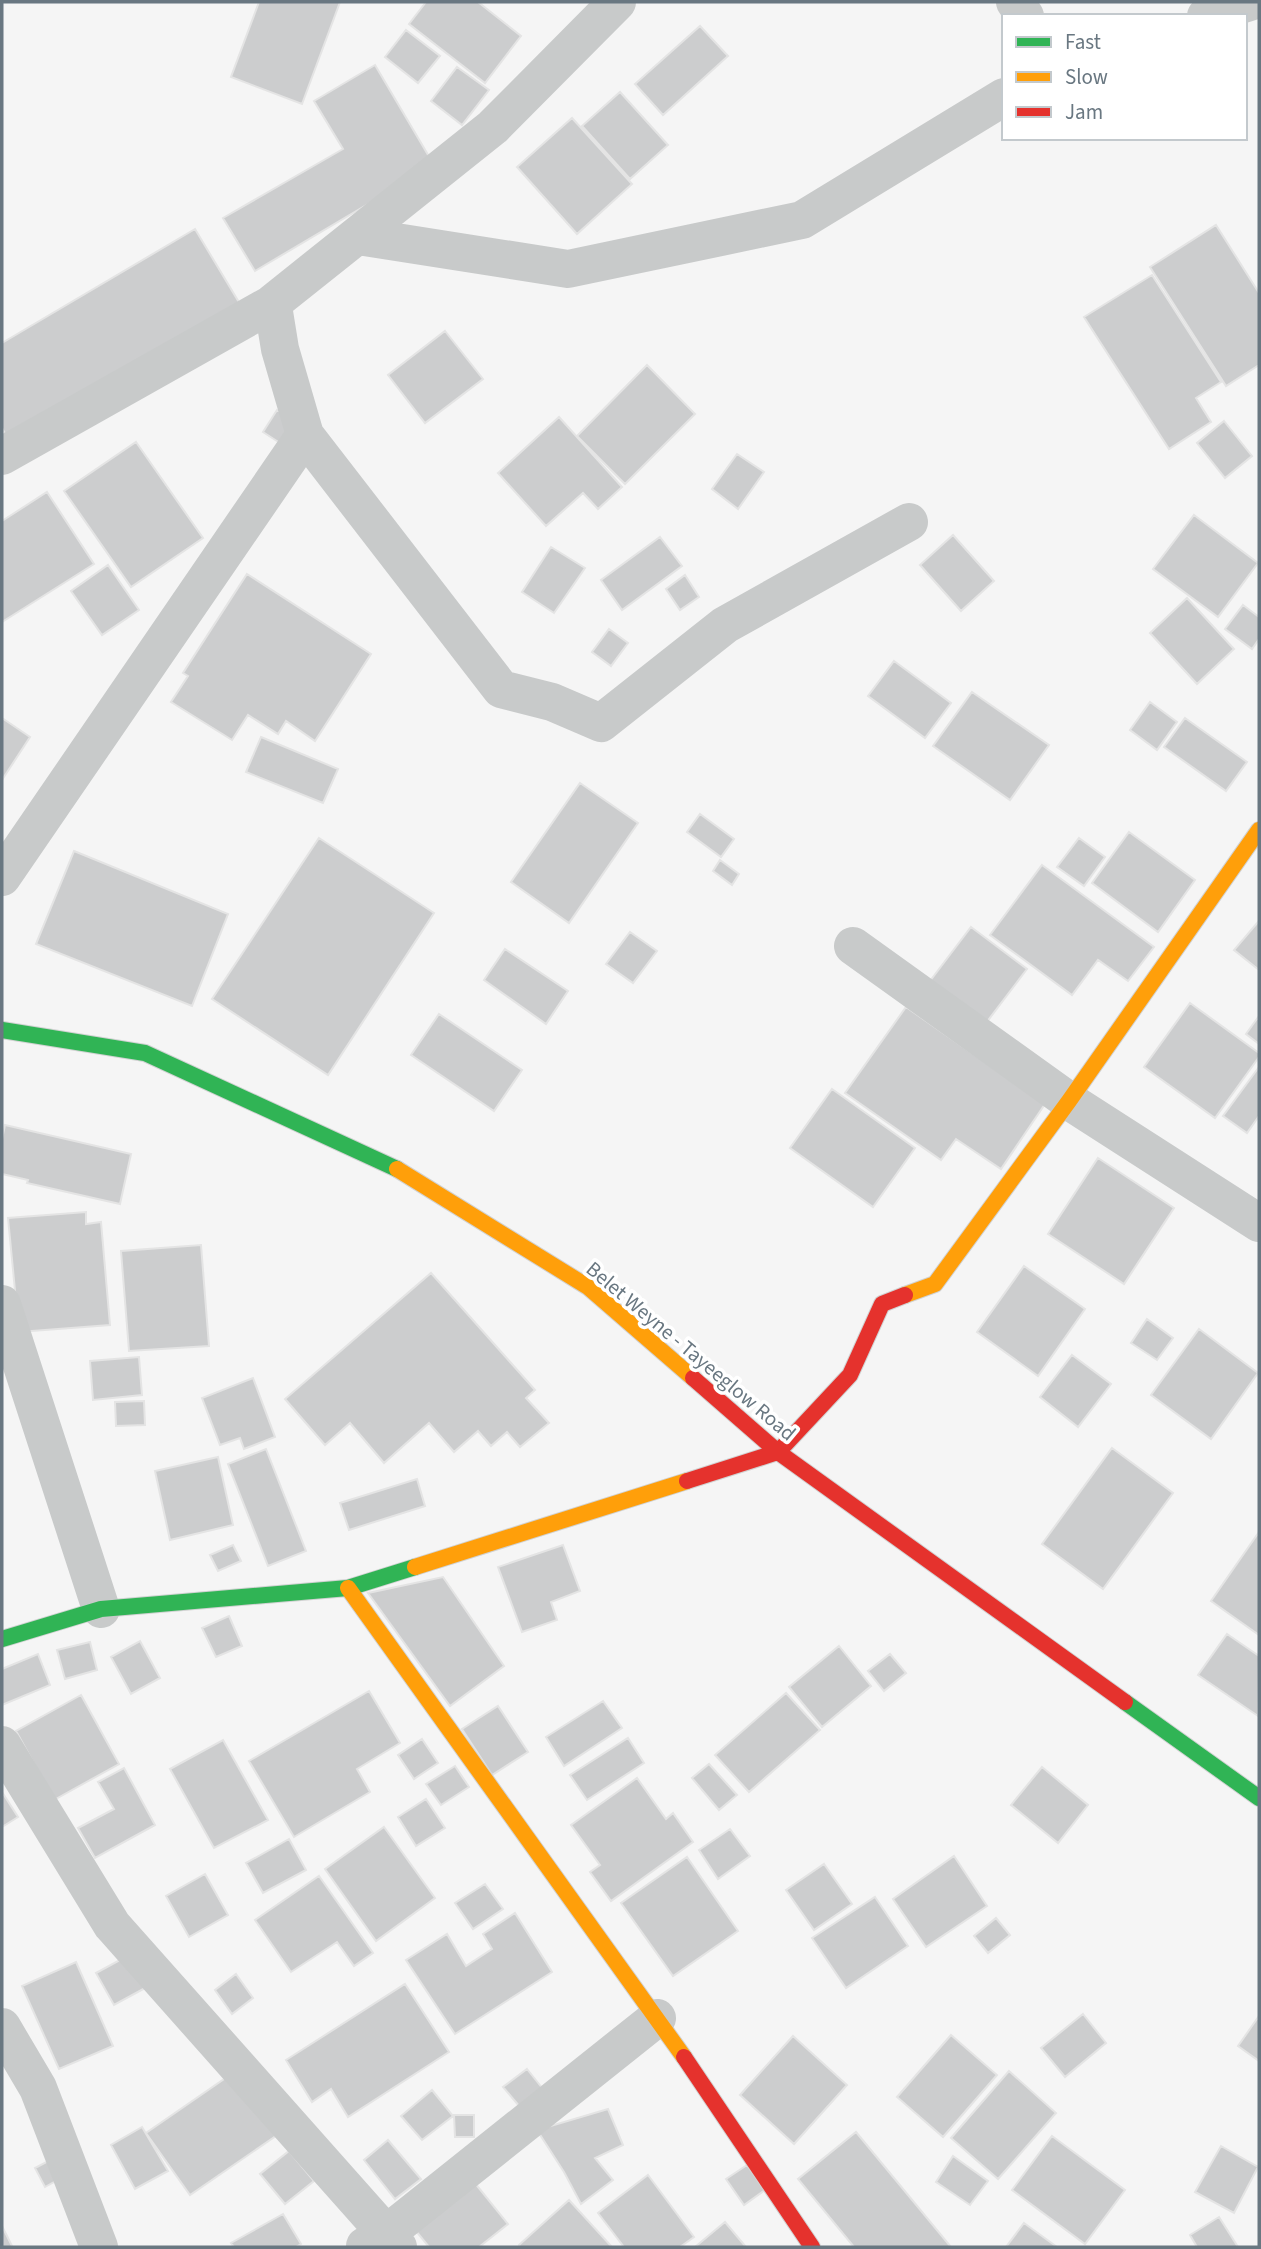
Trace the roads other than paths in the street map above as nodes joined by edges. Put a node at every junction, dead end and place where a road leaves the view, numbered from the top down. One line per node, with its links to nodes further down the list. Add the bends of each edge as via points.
1 (1250, 2): 3 (street)
2 (598, 7): 5 (street, via 493,127)
3 (1212, 14)
4 (1002, 98): 5 (street, via 802,220 568,269)
5 (358, 236): 6 (street)
6 (270, 305): 7 (street); 8 (street)
7 (305, 435): 9 (street, via 501,689 552,702 601,723 725,625); 11 (street)
8 (2, 456)
9 (909, 522)
10 (1259, 830): 14 (street)
11 (2, 877)
12 (853, 946): 14 (street)
13 (2, 1030): 17 (street, Belet Weyne - Tayeeglow Road, via 145,1054 387,1163 588,1287)
14 (1069, 1101): 15 (street); 17 (street, via 935,1284 881,1304 850,1375)
15 (1259, 1223)
16 (2, 1304): 19 (street)
17 (778, 1452): 18 (street); 22 (street, Belet Weyne - Tayeeglow Road)
18 (348, 1588): 19 (street); 23 (street)
19 (101, 1609): 20 (street)
20 (2, 1639)
21 (2, 1745): 25 (street, via 112,1925)
22 (1259, 1798)
23 (657, 2018): 25 (street); 27 (street)
24 (2, 2027): 26 (street, via 38,2088)
25 (382, 2243)
26 (99, 2247)
27 (812, 2247)

